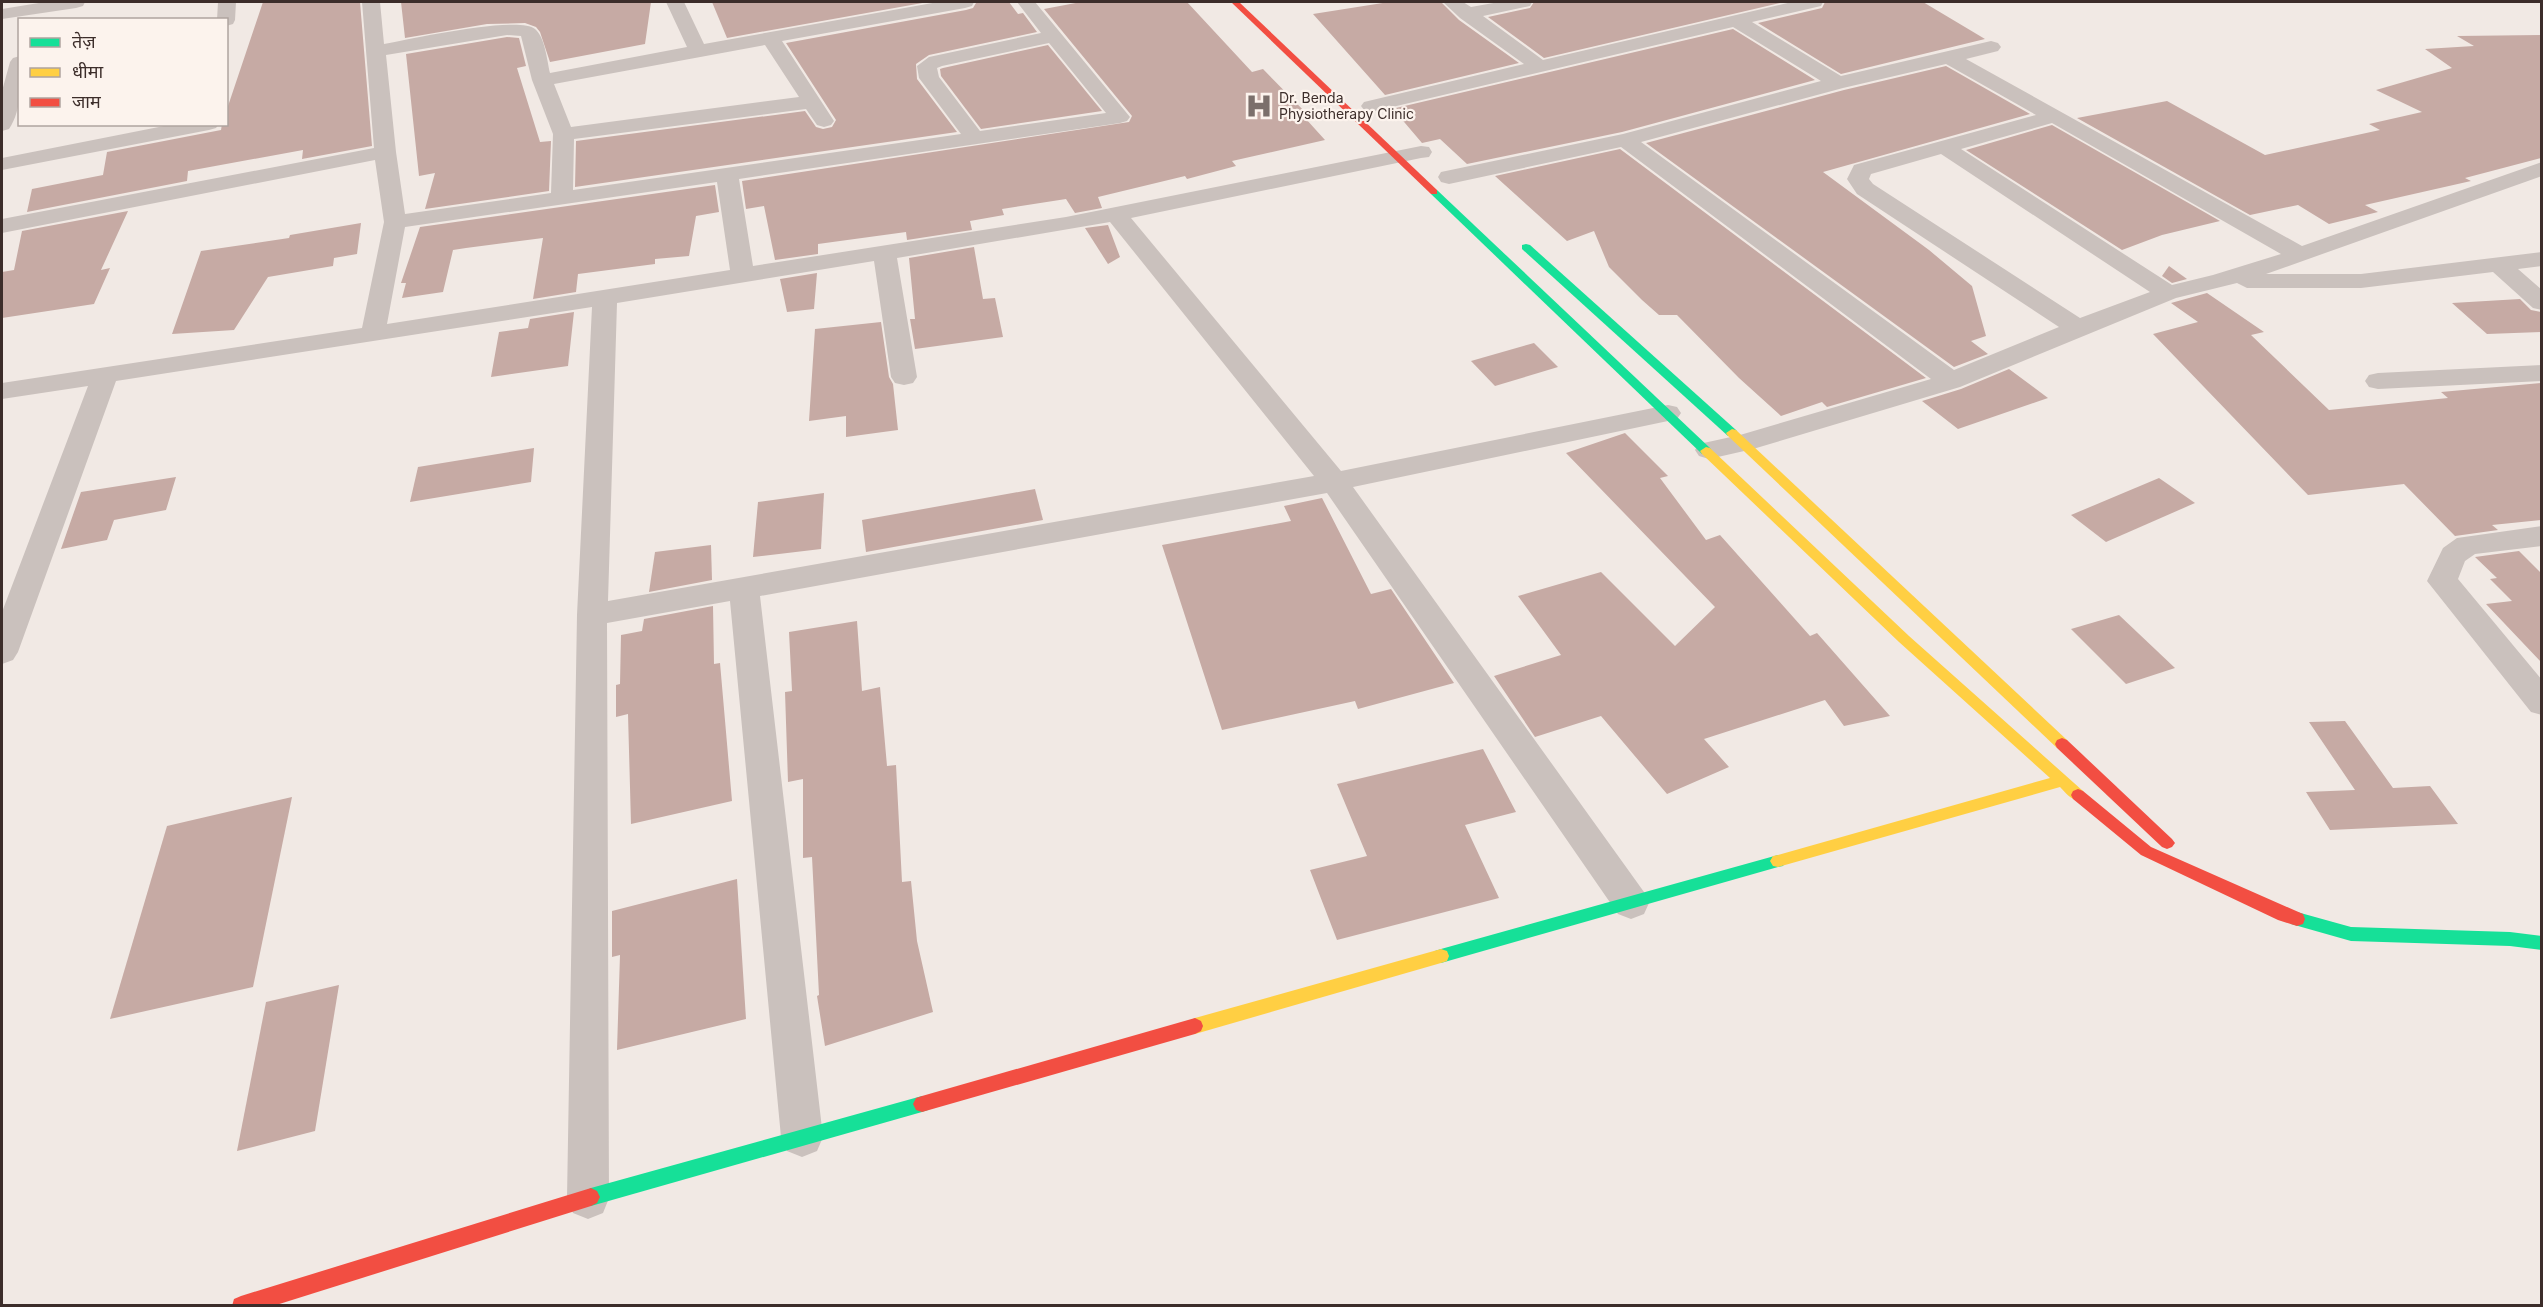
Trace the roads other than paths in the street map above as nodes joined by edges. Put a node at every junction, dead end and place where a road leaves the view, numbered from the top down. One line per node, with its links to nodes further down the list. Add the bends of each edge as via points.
1 (76, 2): 9 (street)
2 (371, 2): 16 (street)
3 (675, 2): 17 (street)
4 (965, 2): 14 (street)
5 (1026, 2): 13 (street)
6 (1235, 2): 37 (street)
7 (1523, 2): 10 (street)
8 (1814, 2): 12 (street)
9 (35, 5): 11 (street)
10 (1460, 8): 21 (street)
11 (2, 14)
12 (1735, 20): 21 (street); 24 (street)
13 (1054, 36): 33 (street, via 927,66 929,78); 33 (street, via 1125,124)
14 (770, 38): 17 (street); 25 (street)
15 (1991, 48): 20 (street)
16 (375, 51): 23 (street, via 523,29 530,34); 36 (street)
17 (698, 51): 23 (street)
18 (18, 53): 19 (street)
19 (2, 56)
20 (1950, 58): 24 (street); 28 (street)
21 (1539, 66): 27 (street)
22 (18, 74): 26 (street)
23 (542, 80): 32 (street)
24 (1838, 83): 34 (street)
25 (811, 102): 29 (street); 32 (street)
26 (13, 103): 30 (street)
27 (1371, 106)
28 (2054, 116): 35 (street); 47 (street)
29 (824, 121)
30 (2, 125)
31 (218, 129): 38 (street)
32 (564, 134): 41 (street)
33 (975, 138): 40 (street)
34 (1625, 140): 37 (street); 60 (street)
35 (1944, 147): 52 (street); 55 (street, via 1862,170 1858,179 1865,189)
36 (385, 152): 43 (street); 44 (street)
37 (1428, 162): 42 (street); 63 (street)
38 (2, 164)
39 (2541, 168): 47 (street)
40 (727, 175): 41 (street); 50 (street)
41 (562, 198): 43 (street)
42 (1116, 214): 46 (street); 66 (street)
43 (395, 222): 56 (street)
44 (2, 226)
45 (1518, 240): 64 (street)
46 (885, 253): 50 (street); 59 (street)
47 (2300, 255): 51 (street)
48 (2541, 259): 49 (street)
49 (2500, 266): 51 (street, via 2361,281); 54 (street)
50 (743, 275): 53 (street)
51 (2220, 281): 52 (street)
52 (2169, 293): 55 (street)
53 (605, 296): 56 (street); 69 (street)
54 (2541, 303)
55 (2078, 327): 60 (street)
56 (373, 334): 58 (street)
57 (2541, 373): 61 (street)
58 (105, 375): 62 (street); 70 (street)
59 (904, 377)
60 (1951, 381): 64 (street)
61 (2378, 381)
62 (2, 391)
63 (1668, 413): 65 (street); 66 (street)
64 (1743, 443): 65 (street); 73 (street)
65 (1709, 450): 72 (street, via 1905,639)
66 (1334, 482): 68 (street); 74 (street)
67 (2541, 536): 71 (street, via 2467,545 2453,555 2442,581)
68 (744, 588): 69 (street); 76 (street)
69 (592, 615): 77 (street)
70 (2, 652)
71 (2541, 703)
72 (2061, 781): 73 (street, via 2146,851); 74 (street)
73 (2205, 879): 75 (street, via 2284,915 2351,934)
74 (1631, 903): 76 (street)
75 (2541, 943)
76 (802, 1137): 77 (street)
77 (588, 1198): 78 (street)
78 (241, 1305)

